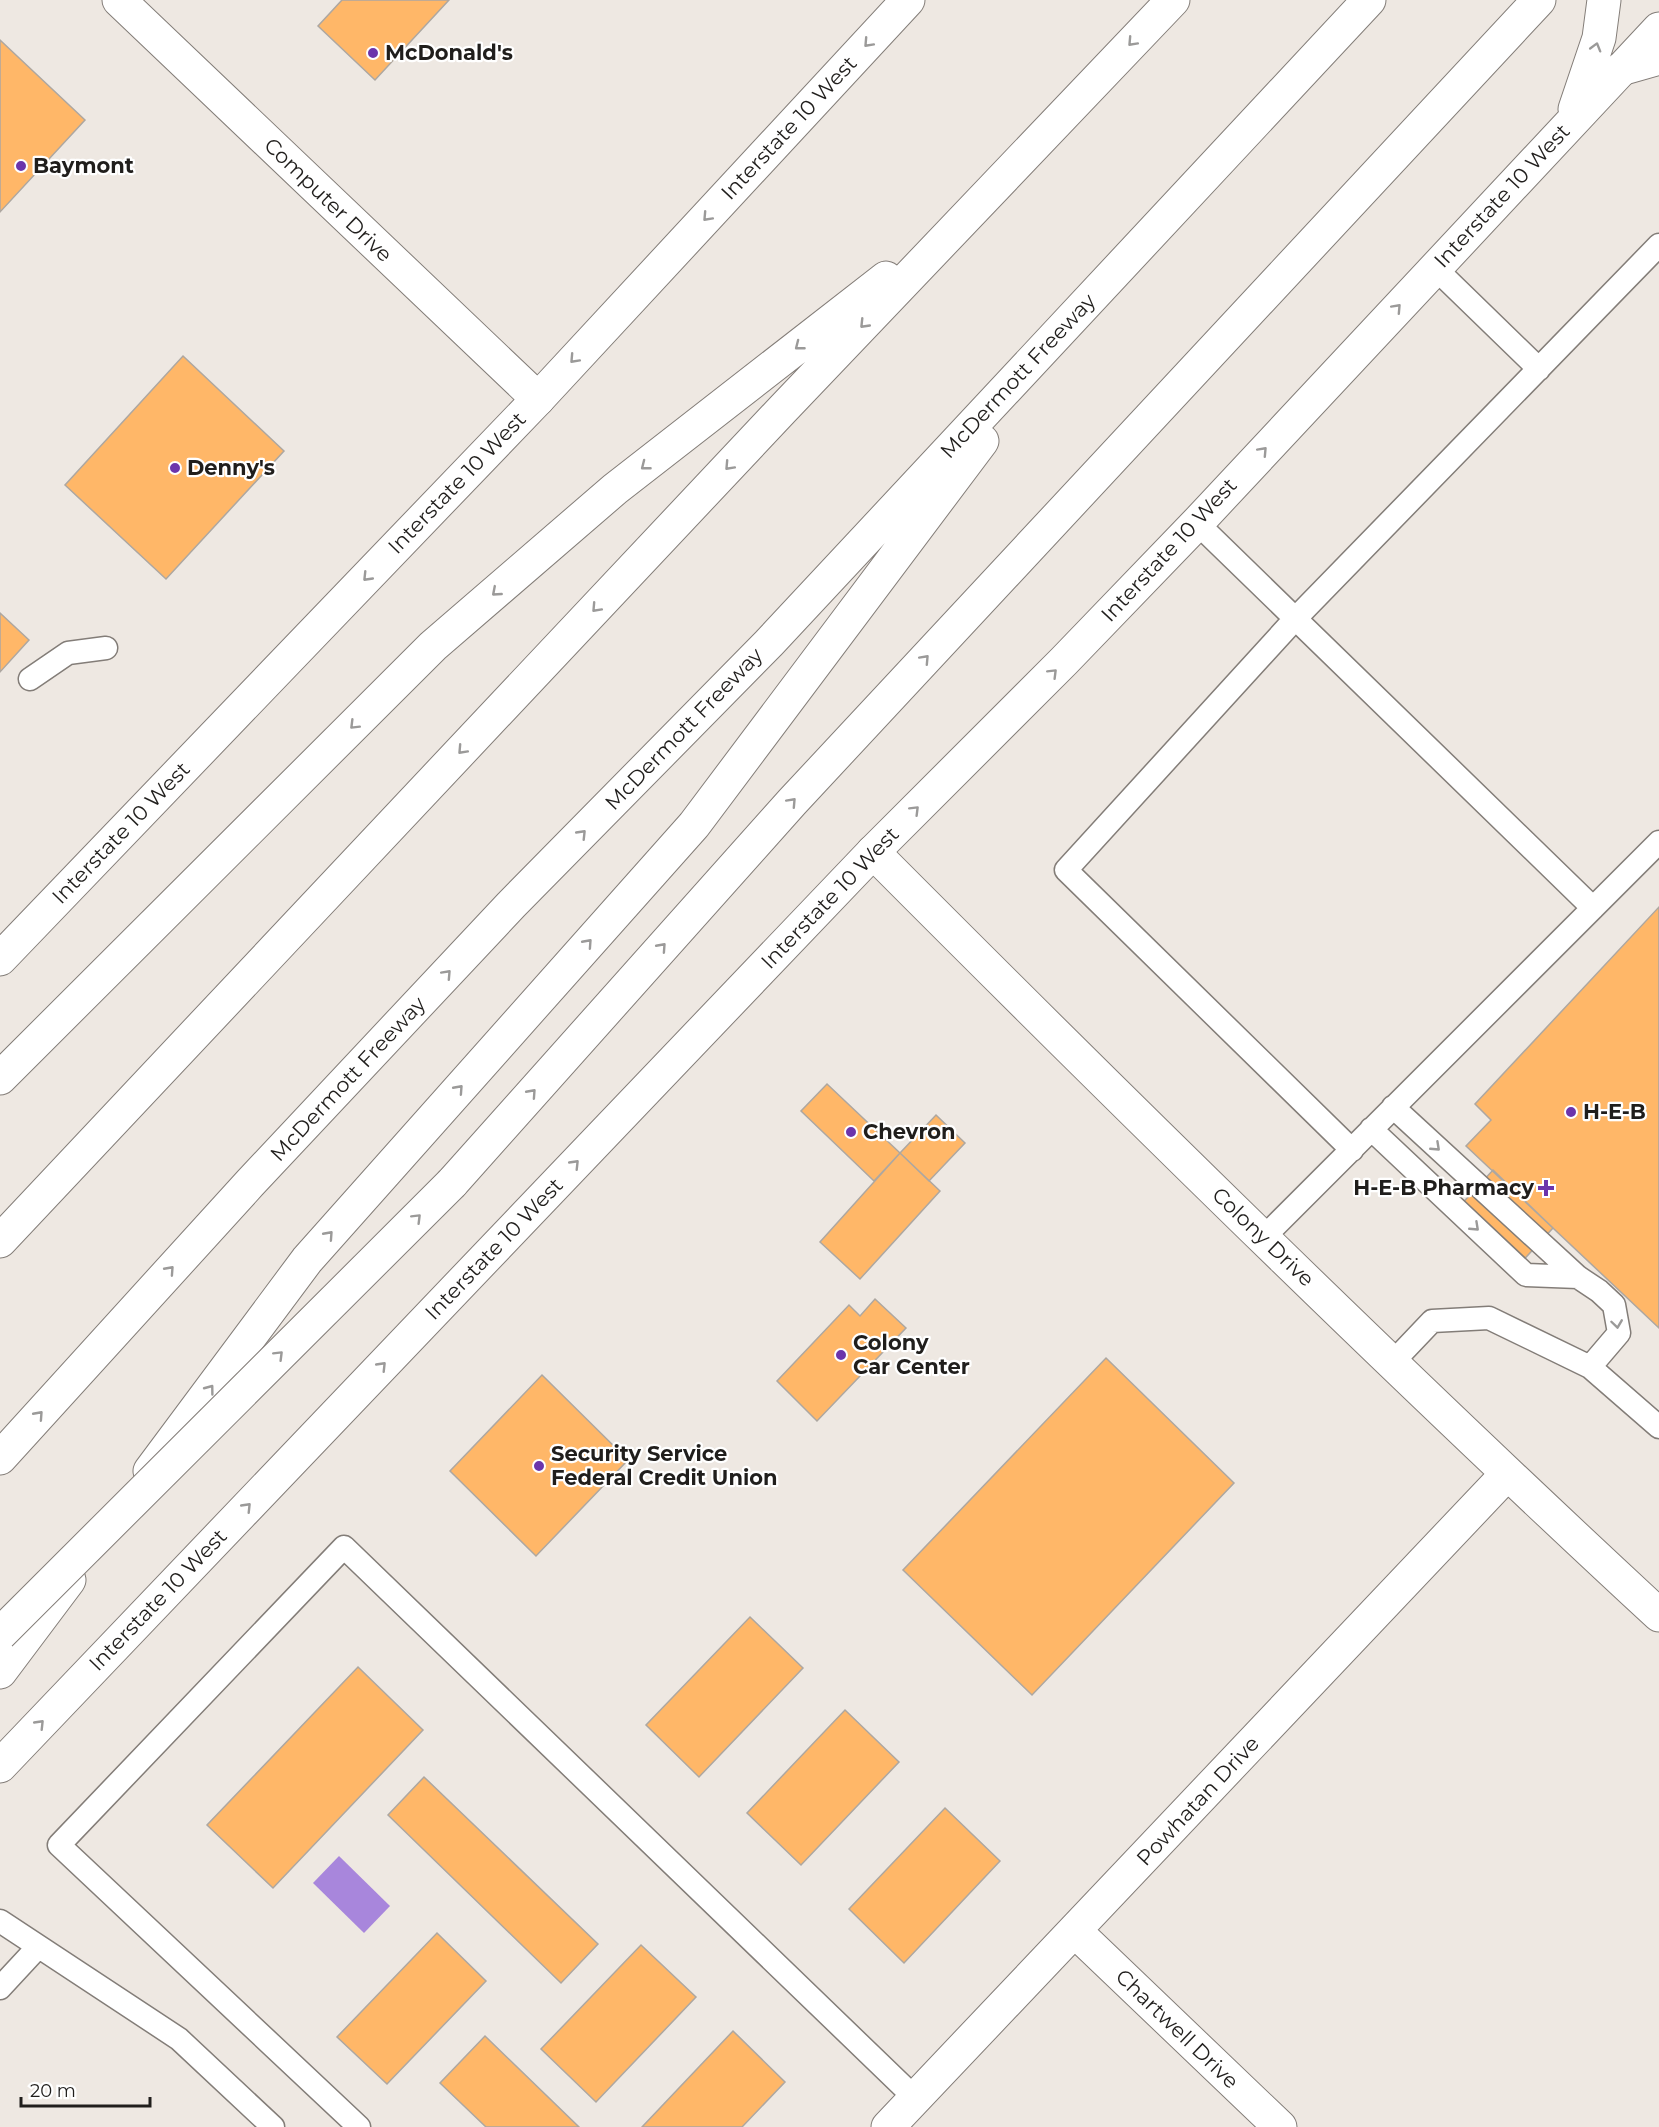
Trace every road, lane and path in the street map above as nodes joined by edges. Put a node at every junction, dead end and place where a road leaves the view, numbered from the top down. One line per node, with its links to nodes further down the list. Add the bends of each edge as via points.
1 (119, 0): 16 (main road, Computer Drive)
2 (908, 0): 16 (main road, Interstate 10 West, one-way to 16)
3 (1173, 0): 11 (main road, one-way to 11)
4 (1369, 0): 14 (main road, McDermott Freeway)
5 (1539, 0): 38 (main road, one-way to 5, bridge, via 452,1184 792,802)
6 (1604, 0): 10 (main road, one-way to 6, via 1599,38)
7 (1659, 28): 9 (main road, Interstate 10 West)
8 (1659, 58): 9 (main road)
9 (1621, 69): 10 (main road, Interstate 10 West)
10 (1571, 122): 13 (main road, Interstate 10 West)
11 (977, 206): 25 (main road, one-way to 25, via 615,489 433,646); 30 (main road, one-way to 30)
12 (1659, 246): 15 (lane)
13 (1435, 268): 15 (lane); 17 (main road, Interstate 10 West, one-way to 13)
14 (1085, 304): 35 (main road, McDermott Freeway, one-way to 14, via 315,1114 512,905 769,643); 39 (main road, one-way to 14, via 307,1260 694,825)
15 (1539, 369): 18 (lane)
16 (538, 399): 24 (main road, Interstate 10 West, one-way to 24)
17 (1197, 523): 18 (lane); 22 (main road, Interstate 10 West, one-way to 17)
18 (1295, 619): 23 (lane); 28 (lane, via 1066,870)
19 (106, 648): 20 (lane, via 68,653)
20 (30, 679)
21 (1659, 842): 23 (lane)
22 (873, 852): 29 (main road, Colony Drive); 40 (main road, Interstate 10 West, one-way to 22)
23 (1593, 908): 26 (lane)
24 (0, 959)
25 (0, 1078)
26 (1393, 1107): 27 (lane); 31 (lane, one-way to 31)
27 (1371, 1129): 28 (lane); 31 (lane, one-way to 31, via 1526,1275)
28 (1352, 1150): 29 (lane)
29 (1263, 1238): 32 (main road, Colony Drive)
30 (0, 1241)
31 (1578, 1277): 33 (lane, one-way to 33, via 1614,1305 1620,1333)
32 (1393, 1362): 33 (lane, via 1432,1321 1489,1318); 36 (main road, Colony Drive)
33 (1590, 1366): 34 (lane)
34 (1659, 1427)
35 (0, 1458)
36 (1507, 1474): 37 (main road, Colony Drive); 42 (main road, Powhatan Drive)
37 (1659, 1615)
38 (0, 1634)
39 (0, 1672)
40 (0, 1766)
41 (0, 1921): 43 (lane)
42 (1075, 1931): 45 (main road, Powhatan Drive); 49 (main road, Chartwell Drive)
43 (39, 1947): 44 (lane); 46 (lane, via 179,2039)
44 (0, 1988)
45 (915, 2098): 47 (lane, via 344,1547 59,1845); 48 (main road, Powhatan Drive)
46 (273, 2127)
47 (359, 2127)
48 (888, 2127)
49 (1280, 2127)

